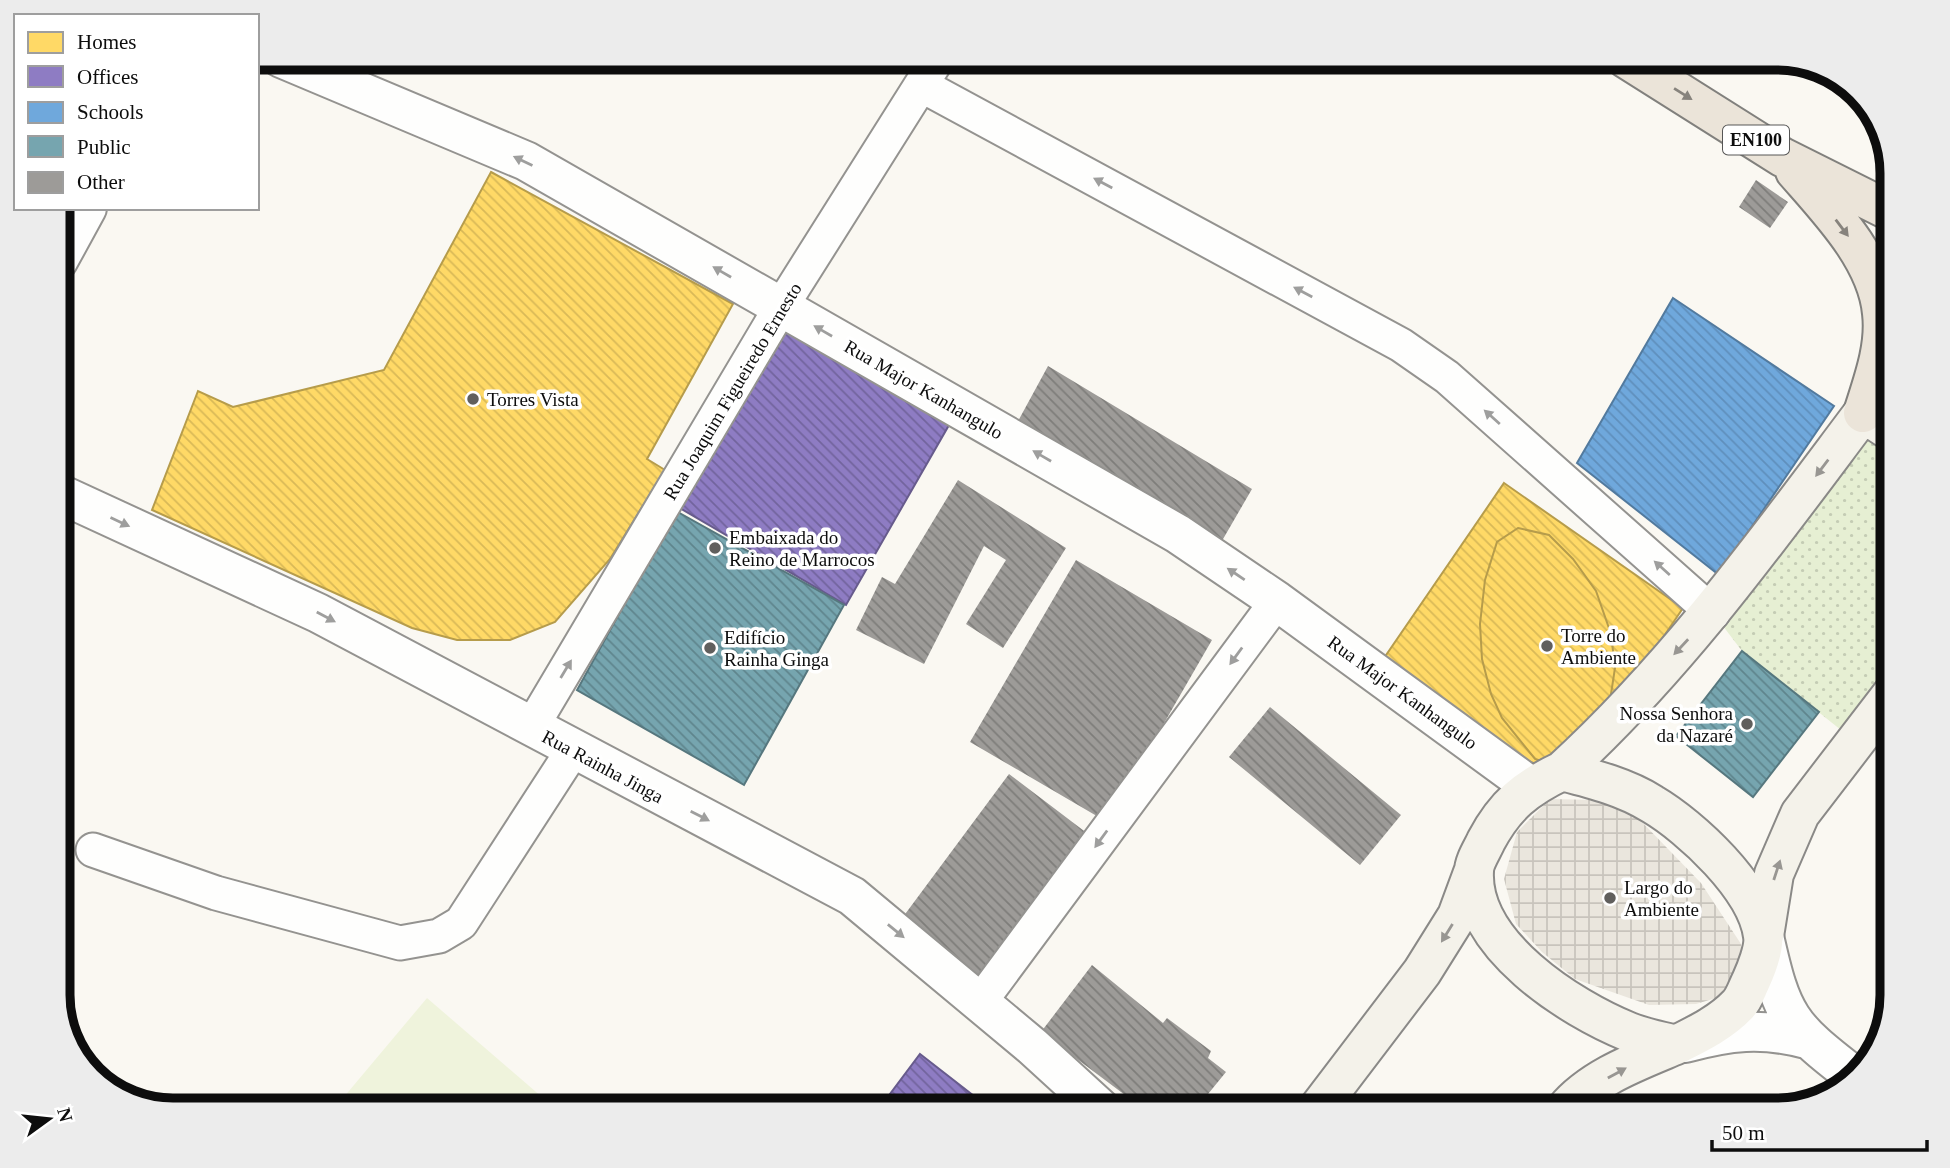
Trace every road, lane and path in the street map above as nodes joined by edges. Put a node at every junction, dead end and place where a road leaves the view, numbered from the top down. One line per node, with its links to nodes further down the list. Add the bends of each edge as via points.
1 (310, 70): 9 (street, Rua Major Kanhangulo, one-way to 1, via 526,161)
2 (1644, 70): 4 (main road, EN100, one-way to 4)
3 (929, 71): 9 (street, Rua Joaquim Figueiredo Ernesto); 14 (street, one-way to 3, via 1447,377 1401,345)
4 (1783, 157): 5 (main road, EN100); 8 (main road, EN100, one-way to 8, via 1864,257)
5 (1880, 206)
6 (86, 210): 7 (street)
7 (70, 239)
8 (1880, 305)
9 (780, 307): 13 (street, Rua Major Kanhangulo, one-way to 9, via 1178,534); 16 (street, Rua Joaquim Figueiredo Ernesto, one-way to 9)
10 (1880, 335): 11 (main road, EN100, one-way to 11)
11 (1877, 422): 14 (main road, one-way to 14)
12 (70, 498): 16 (street, Rua Rainha Jinga, one-way to 16, via 318,612)
13 (1277, 601): 18 (street, Rua Major Kanhangulo); 22 (street, one-way to 22)
14 (1713, 613): 18 (main road, one-way to 18, via 1598,738)
15 (1880, 710): 21 (main road, one-way to 15, via 1774,874 1800,814)
16 (531, 728): 17 (street, Rua Rainha Jinga)
17 (573, 750): 19 (street, via 461,923 439,936 413,943 378,938 216,893); 22 (street, Rua Rainha Jinga, one-way to 22, via 852,896)
18 (1546, 778): 20 (main road, via 1495,825); 21 (main road, via 1606,782 1652,803 1698,837 1730,872 1750,902)
19 (93, 849)
20 (1474, 870): 24 (main road, via 1486,923 1501,945 1580,1009 1631,1033); 27 (main road, one-way to 27, via 1457,916 1426,966)
21 (1764, 936): 23 (street, via 1786,1014); 24 (main road, via 1755,973 1740,1003 1713,1026)
22 (980, 1002): 26 (street, Rua Rainha Jinga)
23 (1806, 1039): 24 (street, via 1774,1031 1742,1031); 25 (street)
24 (1676, 1045): 28 (main road, one-way to 24)
25 (1847, 1071)
26 (1088, 1098)
27 (1327, 1098)
28 (1575, 1098)

